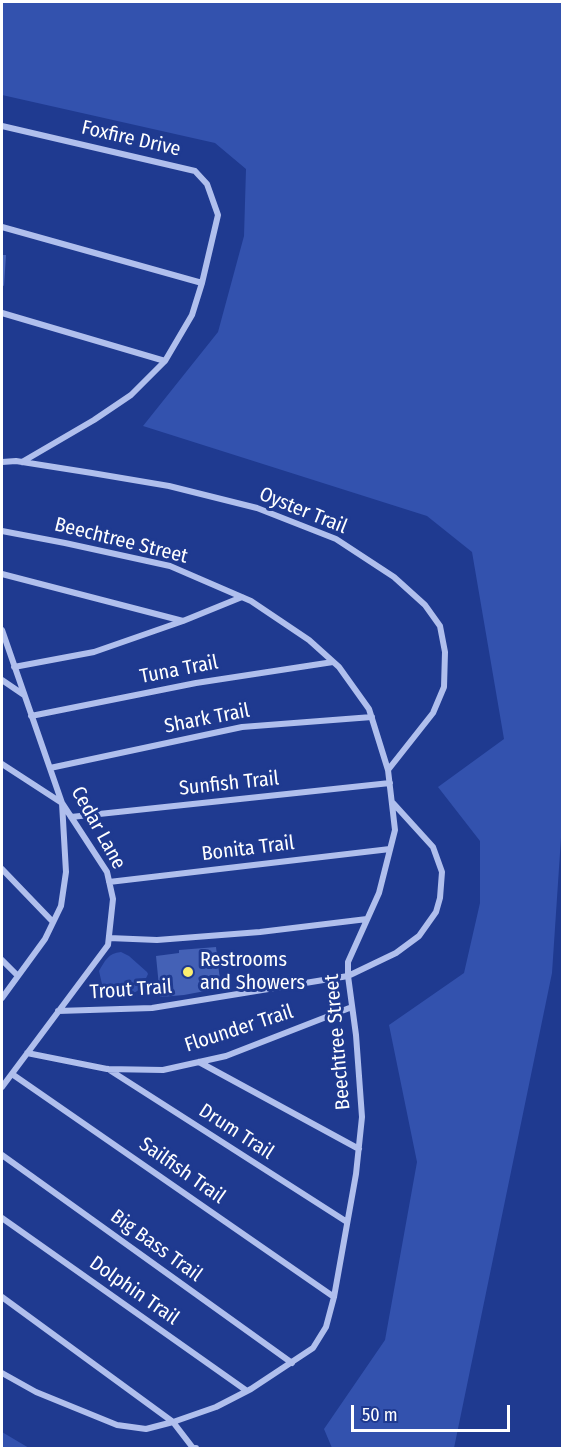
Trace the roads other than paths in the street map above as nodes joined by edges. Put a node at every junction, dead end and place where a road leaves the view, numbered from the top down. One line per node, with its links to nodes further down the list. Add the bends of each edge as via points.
1 (2, 126): 3 (street, Foxfire Drive, via 195,171 207,184 218,215)
2 (2, 227): 3 (street)
3 (202, 283): 5 (street, Foxfire Drive, via 192,315)
4 (2, 313): 5 (street)
5 (165, 361): 7 (street, Foxfire Drive, via 131,395)
6 (2, 462): 7 (street, Oyster Trail)
7 (22, 462): 21 (street, Oyster Trail, via 169,486 256,508 336,539 394,578 425,605 440,626 445,663 444,687 434,713)
8 (2, 531): 10 (street, Beechtree Street, via 170,566)
9 (2, 574): 11 (street)
10 (242, 597): 11 (street); 13 (street, Beechtree Street, via 309,640)
11 (183, 621): 14 (street, via 94,652)
12 (2, 630): 14 (street, Cedar Lane)
13 (333, 662): 17 (street, Tuna Trail, via 196,683); 18 (street, Beechtree Street)
14 (14, 667): 16 (street, Cedar Lane)
15 (2, 681): 16 (street)
16 (24, 695): 17 (street, Cedar Lane)
17 (32, 716): 20 (street, Cedar Lane)
18 (372, 717): 20 (street, Shark Trail, via 242,727); 21 (street, Beechtree Street)
19 (2, 764): 24 (street)
20 (50, 768): 24 (street, Cedar Lane)
21 (388, 770): 22 (street, Beechtree Street)
22 (390, 783): 23 (street, Beechtree Street); 25 (street, Sunfish Trail)
23 (393, 802): 26 (street, Beechtree Street, via 395,830); 34 (street, via 433,847 442,872 440,898 436,912 419,936 396,953)
24 (62, 803): 25 (street, Cedar Lane); 30 (street, via 66,872 61,906)
25 (71, 817): 28 (street, Cedar Lane, via 108,872)
26 (390, 849): 28 (street, Bonita Trail); 29 (street, Beechtree Street, via 379,893)
27 (2, 870): 30 (street)
28 (110, 882): 31 (street, Cedar Lane, via 113,899)
29 (367, 919): 31 (street, via 157,940); 34 (street, Beechtree Street, via 348,962)
30 (53, 922): 33 (street)
31 (109, 938): 37 (street, Cedar Lane, via 108,945)
32 (2, 960): 33 (street)
33 (18, 976): 35 (street)
34 (348, 976): 36 (street, Beechtree Street); 37 (street, Trout Trail, via 152,1008)
35 (2, 998)
36 (352, 1007): 39 (street, Flounder Trail, via 226,1056); 43 (street, Beechtree Street, via 362,1117)
37 (58, 1011): 38 (street, Cedar Lane)
38 (27, 1053): 40 (street, Flounder Trail); 41 (street, Cedar Lane)
39 (199, 1062): 40 (street, Flounder Trail, via 163,1070); 43 (street)
40 (107, 1069): 46 (street, Drum Trail)
41 (12, 1074): 42 (street, Cedar Lane); 47 (street, Sailfish Trail)
42 (2, 1087)
43 (359, 1149): 46 (street, Beechtree Street)
44 (2, 1155): 49 (street, Big Bass Trail)
45 (2, 1218): 51 (street, Dolphin Trail)
46 (347, 1222): 47 (street, Beechtree Street)
47 (334, 1296): 49 (street, Beechtree Street, via 326,1327 313,1348)
48 (2, 1297): 52 (street)
49 (292, 1363): 51 (street, Beechtree Street)
50 (2, 1373): 52 (street, Beechtree Street, via 36,1392 117,1425 146,1430)
51 (247, 1391): 52 (street, Beechtree Street)
52 (173, 1422): 53 (street)
53 (194, 1448)

